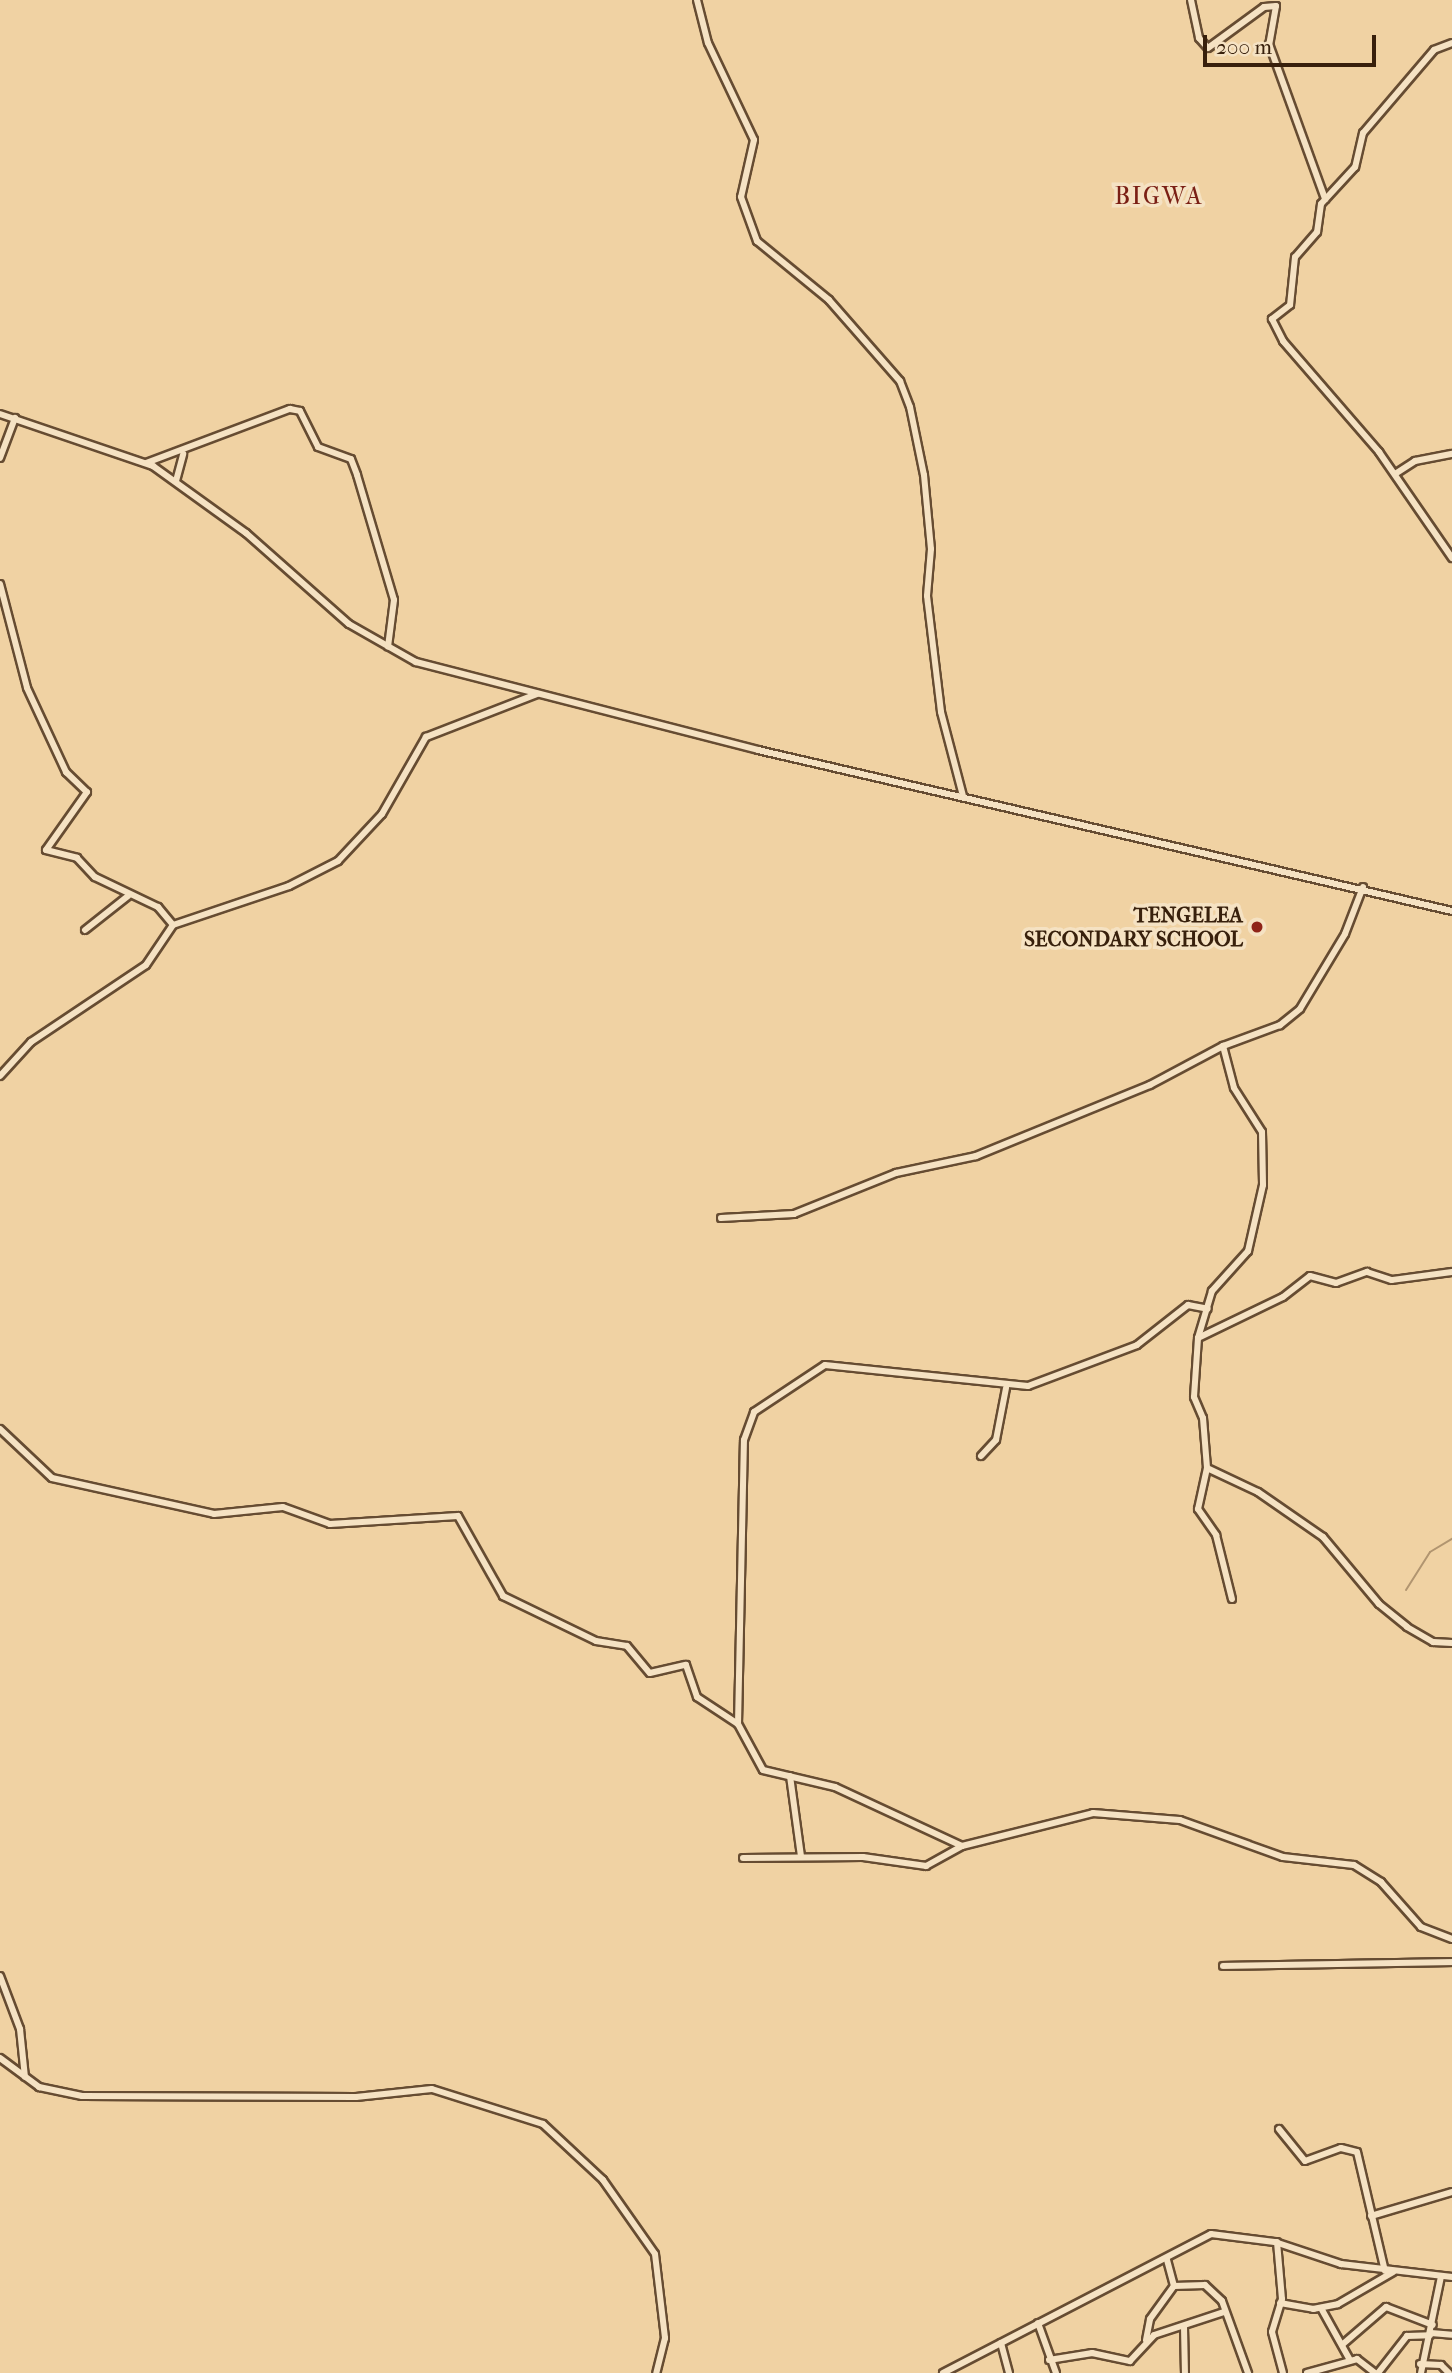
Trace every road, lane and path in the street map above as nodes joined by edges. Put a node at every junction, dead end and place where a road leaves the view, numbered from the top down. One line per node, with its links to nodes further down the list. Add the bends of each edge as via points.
1 (697, 0): 17 (street, via 708,43 754,141 741,197 757,241 829,300 900,381 910,407 931,549 927,596 941,712)
2 (1191, 0): 4 (street, via 1199,38 1208,48 1264,7 1276,6 1269,44)
3 (1452, 43): 4 (street, via 1433,50 1368,127 1355,167)
4 (1325, 199): 11 (street, via 1317,232 1295,257 1290,305 1273,323)
5 (0, 414): 6 (street)
6 (15, 418): 9 (street); 10 (street)
7 (183, 454): 10 (street); 12 (street); 15 (street, via 290,409 300,411 318,447 351,459 394,600)
8 (1452, 454): 11 (street, via 1415,461)
9 (0, 458)
10 (146, 463): 12 (street)
11 (1395, 474): 13 (street)
12 (176, 481): 15 (street, via 269,551 349,624)
13 (1452, 558)
14 (0, 584): 19 (street, via 27,688 66,772 86,792 46,850 77,858 92,875)
15 (388, 647): 16 (street, via 416,662)
16 (539, 694): 17 (street); 21 (street, via 426,737 382,814 338,861 289,886)
17 (963, 796): 18 (street)
18 (1363, 887): 20 (street); 23 (street, via 1345,934 1300,1009 1280,1025)
19 (128, 896): 21 (street, via 152,904); 22 (street)
20 (1452, 911)
21 (173, 925): 24 (street, via 146,965 31,1042)
22 (85, 930)
23 (1223, 1046): 25 (street, via 1150,1085 976,1156 896,1172 794,1214); 27 (street, via 1234,1088 1259,1123 1264,1165 1248,1251 1221,1277)
24 (0, 1076)
25 (722, 1218)
26 (1452, 1272): 28 (street, via 1392,1279 1367,1272 1336,1283 1310,1276 1283,1297)
27 (1208, 1309): 28 (street); 29 (street, via 1188,1305 1137,1345 1046,1381)
28 (1198, 1338): 32 (street, via 1194,1397 1203,1418)
29 (1006, 1388): 31 (street, via 996,1440); 35 (street, via 948,1374 825,1365 748,1418)
30 (0, 1429): 35 (street, via 52,1478 214,1514 283,1507 330,1524 458,1516 503,1596 596,1641 627,1646 650,1673 686,1665 700,1701)
31 (981, 1456)
32 (1207, 1468): 33 (street, via 1198,1509 1216,1535); 34 (street, via 1258,1492 1323,1537 1379,1604 1407,1627)
33 (1232, 1599)
34 (1452, 1643)
35 (738, 1724): 36 (street, via 759,1767)
36 (790, 1776): 37 (street, via 840,1789); 38 (street)
37 (962, 1846): 38 (street, via 926,1866); 40 (street, via 1093,1813 1180,1820 1283,1857 1353,1865 1381,1881 1421,1927)
38 (801, 1856): 39 (street)
39 (743, 1858)
40 (1452, 1939)
41 (1452, 1962): 42 (street)
42 (1223, 1966)
43 (0, 1976): 45 (street, via 20,2029)
44 (0, 2058): 45 (street)
45 (26, 2079): 70 (street, via 64,2094 130,2099 356,2097 432,2089 543,2124 603,2180 656,2254 665,2338)
46 (1279, 2129): 48 (street, via 1305,2161 1341,2148 1357,2152)
47 (1452, 2192): 48 (street)
48 (1371, 2216): 51 (street)
49 (1277, 2242): 50 (street, via 1211,2234); 51 (street, via 1315,2259); 55 (street)
50 (1167, 2259): 54 (street); 58 (street)
51 (1389, 2271): 52 (street); 56 (street, via 1361,2295)
52 (1441, 2276): 53 (street); 59 (street)
53 (1452, 2277)
54 (1174, 2286): 57 (street, via 1206,2286); 63 (street, via 1150,2319)
55 (1280, 2304): 56 (street); 76 (street, via 1272,2332)
56 (1321, 2308): 65 (street)
57 (1224, 2312): 60 (street); 75 (street)
58 (1038, 2323): 64 (street); 66 (street)
59 (1433, 2325): 61 (street); 65 (street, via 1385,2308)
60 (1184, 2327): 63 (street); 74 (street)
61 (1430, 2334): 62 (street); 68 (street); 78 (street, via 1407,2336)
62 (1452, 2335)
63 (1146, 2340): 66 (street, via 1125,2363 1092,2353)
64 (1001, 2343): 71 (street); 72 (street)
65 (1343, 2344): 67 (street)
66 (1049, 2360): 73 (street)
67 (1350, 2360): 69 (street); 78 (street, via 1363,2360)
68 (1420, 2364): 79 (street); 80 (street, via 1441,2365)
69 (1329, 2370): 77 (street)
70 (656, 2373)
71 (943, 2373)
72 (1009, 2373)
73 (1056, 2373)
74 (1185, 2373)
75 (1248, 2373)
76 (1283, 2373)
77 (1307, 2373)
78 (1377, 2373)
79 (1421, 2373)
80 (1449, 2373)

